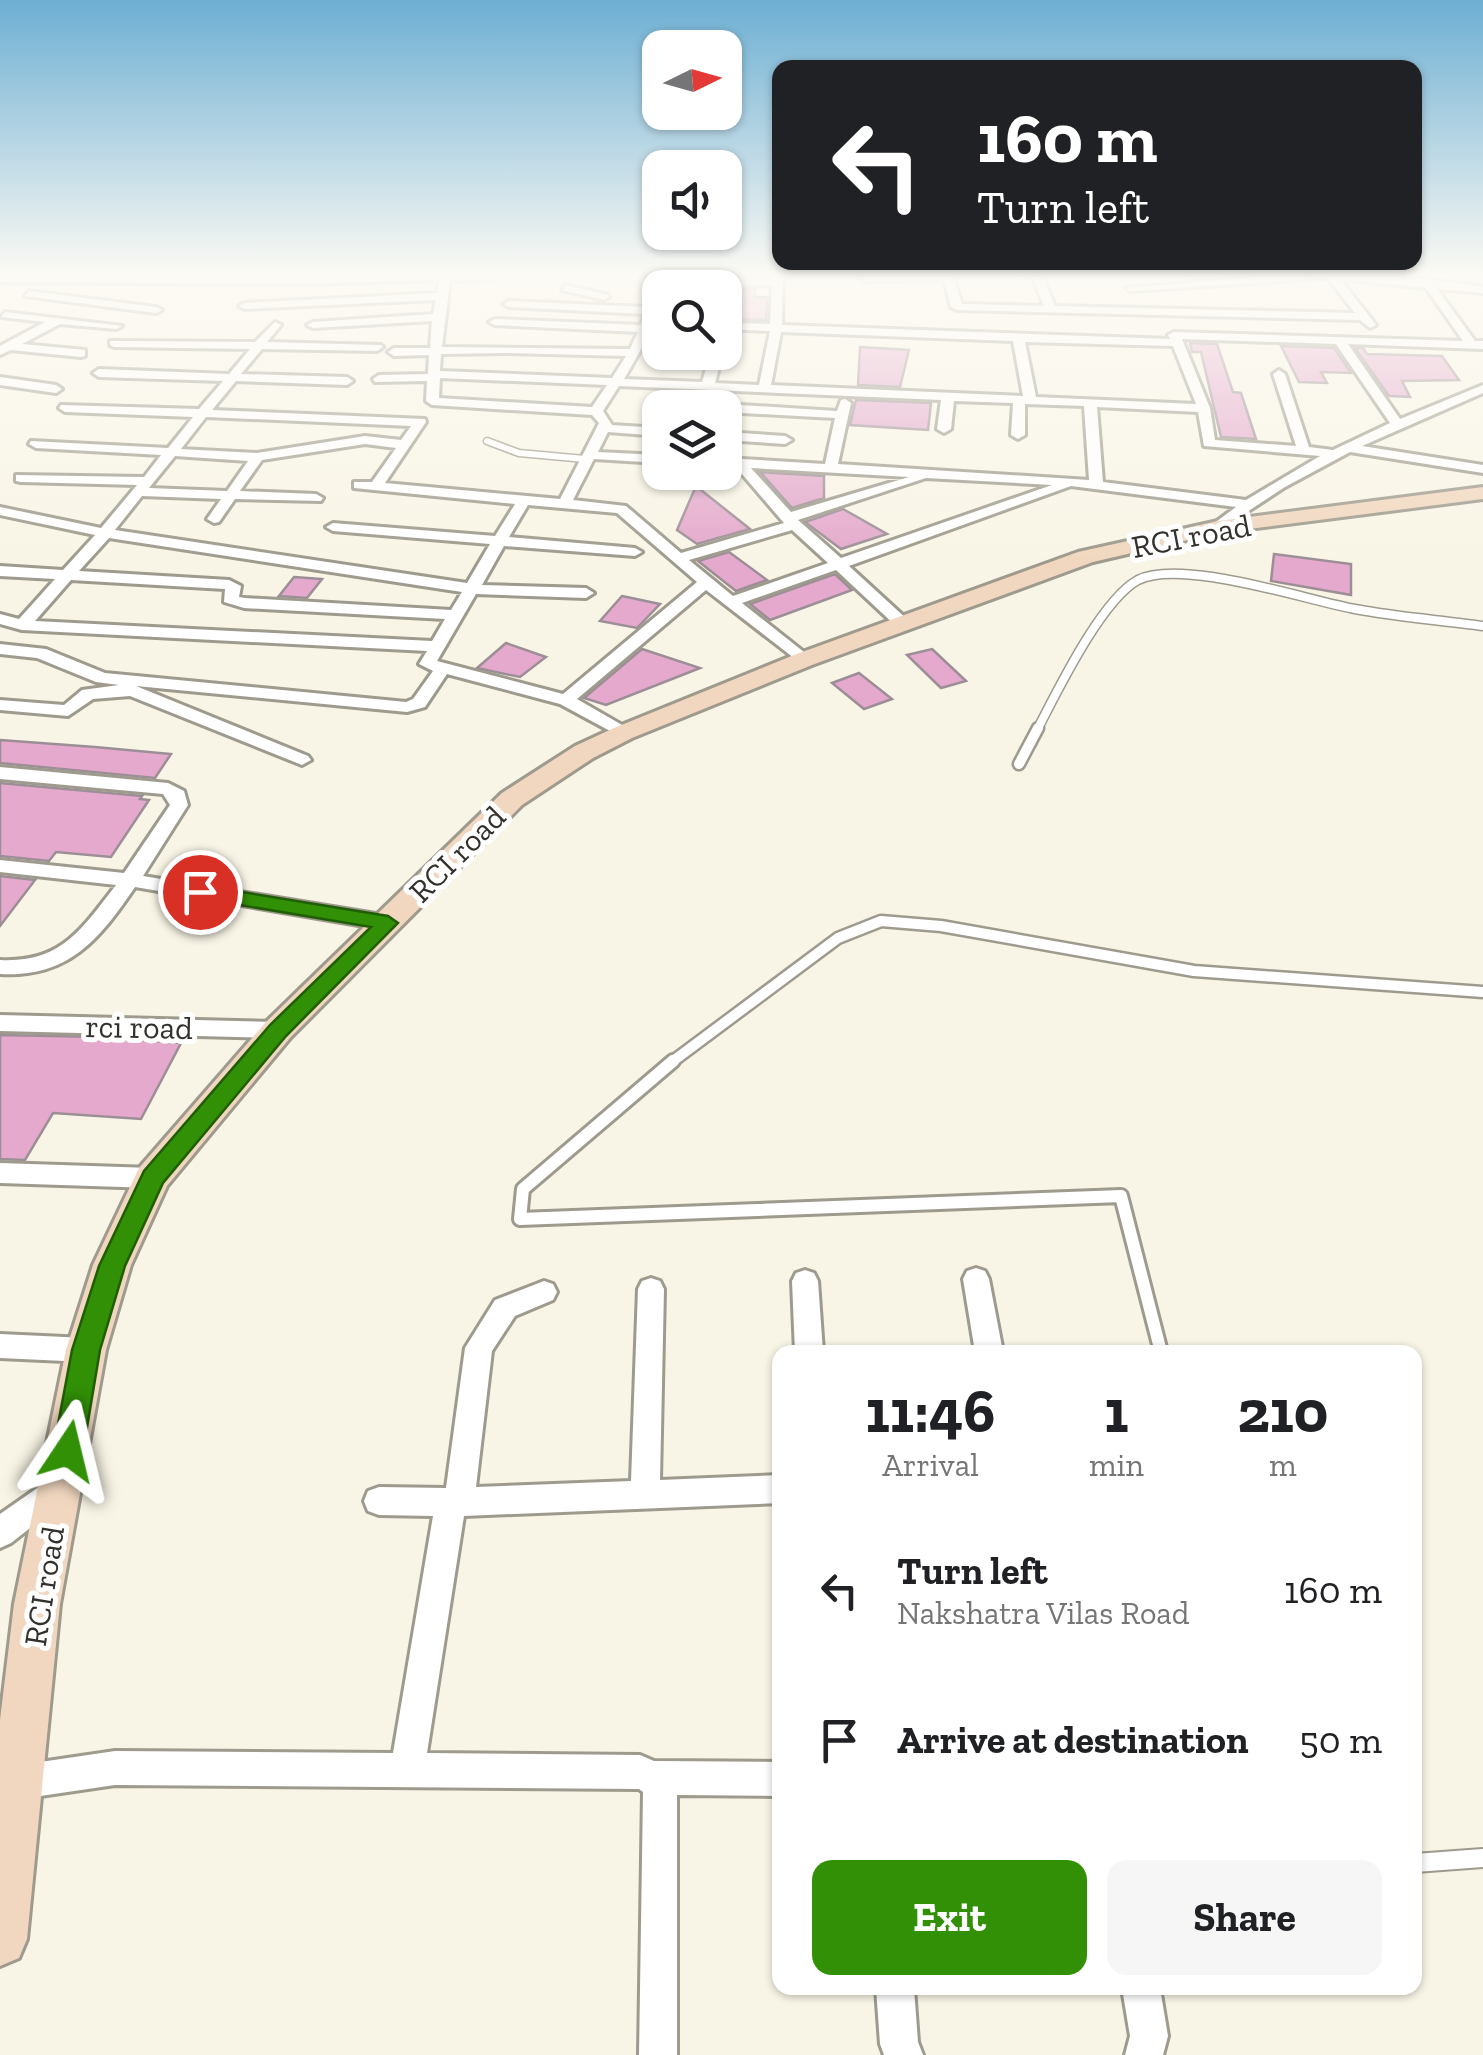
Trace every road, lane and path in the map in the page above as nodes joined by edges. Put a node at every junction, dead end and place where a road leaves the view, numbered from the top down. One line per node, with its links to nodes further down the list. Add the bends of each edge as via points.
1 (242, 369): 12 (street)
2 (435, 369): 11 (street)
3 (625, 369): 16 (street)
4 (769, 369): 18 (street)
5 (1021, 369): 23 (street)
6 (1188, 369): 26 (street)
7 (1283, 369): 42 (street)
8 (1359, 369): 31 (street)
9 (712, 370): 17 (street)
10 (99, 373): 12 (street)
11 (435, 375): 13 (street); 16 (street); 28 (street, via 432,402)
12 (236, 376): 15 (street); 29 (street)
13 (379, 379)
14 (0, 381): 19 (street)
15 (347, 381)
16 (615, 381): 17 (street); 28 (street)
17 (708, 384): 18 (street)
18 (766, 386): 20 (street)
19 (56, 389)
20 (850, 390): 22 (street); 30 (street)
21 (1482, 390): 31 (street)
22 (948, 396): 23 (street); 33 (street)
23 (1024, 400): 24 (street); 35 (street)
24 (1090, 403): 26 (street); 56 (street)
25 (66, 408): 29 (street)
26 (1204, 408): 42 (street, via 1209,443)
27 (742, 409): 30 (street)
28 (596, 411): 32 (street)
29 (205, 412): 40 (street, via 420,422); 43 (street)
30 (841, 415): 49 (street)
31 (1398, 424): 41 (street)
32 (604, 428): 34 (street); 46 (street)
33 (944, 428)
34 (642, 431)
35 (1018, 435)
36 (742, 437): 37 (street)
37 (785, 440)
38 (487, 441): 46 (lane, via 517,452)
39 (36, 444): 43 (street)
40 (406, 445): 45 (street, via 365,440); 58 (street)
41 (1346, 446): 44 (street); 50 (street)
42 (1303, 448): 44 (street)
43 (175, 449): 45 (street); 57 (street)
44 (1330, 453): 64 (street)
45 (257, 457): 60 (street)
46 (586, 457): 47 (street); 63 (street)
47 (642, 459)
48 (742, 462): 49 (street)
49 (832, 467): 52 (street)
50 (1483, 469)
51 (742, 472): 67 (street)
52 (935, 473): 54 (street); 67 (street)
53 (21, 478): 57 (street)
54 (1072, 482): 56 (street); 74 (street)
55 (359, 485): 58 (street)
56 (1096, 485): 64 (street)
57 (144, 486): 60 (street); 70 (street)
58 (376, 486): 62 (street)
59 (1483, 493): 69 (street, RCI road)
60 (230, 494): 61 (street); 66 (street)
61 (316, 498)
62 (525, 498): 63 (street); 71 (street)
63 (566, 501): 73 (street, via 621,509)
64 (1247, 504): 69 (street)
65 (0, 512): 70 (street)
66 (214, 519)
67 (792, 521): 73 (street); 74 (street)
68 (332, 527): 71 (street)
69 (1218, 528): 83 (street, RCI road, via 1086,557)
70 (105, 533): 76 (street); 78 (street)
71 (502, 540): 72 (street); 78 (street)
72 (635, 552)
73 (680, 558): 77 (street)
74 (840, 566): 80 (street); 83 (street)
75 (0, 571): 76 (street)
76 (67, 576): 81 (street, via 229,586 235,589 230,598 244,603); 84 (street)
77 (706, 582): 80 (street); 92 (street)
78 (473, 590): 79 (street); 81 (street)
79 (586, 593)
80 (731, 602): 88 (street)
81 (456, 615): 86 (street)
82 (0, 619): 84 (street)
83 (904, 624): 88 (street, RCI road)
84 (22, 625): 86 (street)
85 (1483, 626): 96 (lane, via 1353,609 1196,575 1154,574 1137,580 1095,628)
86 (435, 646): 89 (street, via 427,664)
87 (0, 649): 90 (street, via 40,653)
88 (803, 660): 94 (street, RCI road)
89 (443, 668): 90 (street, via 418,703 407,707); 92 (street)
90 (102, 678): 91 (street)
91 (135, 692): 93 (street, via 88,694 68,710); 95 (street)
92 (566, 700): 94 (street)
93 (0, 706)
94 (624, 733): 100 (street, RCI road, via 512,798)
95 (302, 760)
96 (1019, 764)
97 (0, 773): 99 (street, via 168,789 180,805)
98 (0, 866): 99 (street)
99 (129, 880): 100 (street); 101 (street, via 74,945 50,962)
100 (388, 923): 104 (street, RCI road)
101 (0, 966)
102 (1483, 992): 113 (lane, via 1194,971 881,921 838,938 652,1076 523,1189 520,1219 1121,1196)
103 (0, 1023): 104 (street, rci road)
104 (278, 1030): 106 (street, RCI road)
105 (0, 1172): 106 (street)
106 (152, 1178): 115 (street, RCI road, via 112,1266)
107 (976, 1279): 112 (street)
108 (805, 1281): 111 (street)
109 (651, 1289): 118 (street)
110 (544, 1292): 120 (street, via 506,1308 479,1348)
111 (810, 1345)
112 (988, 1345)
113 (1159, 1345)
114 (0, 1346): 115 (street)
115 (86, 1350): 116 (street, RCI road)
116 (62, 1485): 121 (street); 125 (street, RCI road, via 37,1604)
117 (772, 1489): 118 (street)
118 (645, 1494): 120 (street)
119 (379, 1500): 120 (street)
120 (459, 1502): 122 (street, via 449,1509)
121 (0, 1533)
122 (407, 1771): 123 (street, via 640,1772); 125 (street, via 115,1768)
123 (654, 1778): 124 (street); 131 (street, via 660,1792)
124 (772, 1779)
125 (20, 1782): 128 (street, RCI road)
126 (1483, 1858): 127 (lane)
127 (1422, 1862)
128 (0, 1938)
129 (896, 1995): 132 (street)
130 (1142, 1995): 133 (street, via 1149,2036)
131 (658, 2055)
132 (904, 2055)
133 (1144, 2055)

